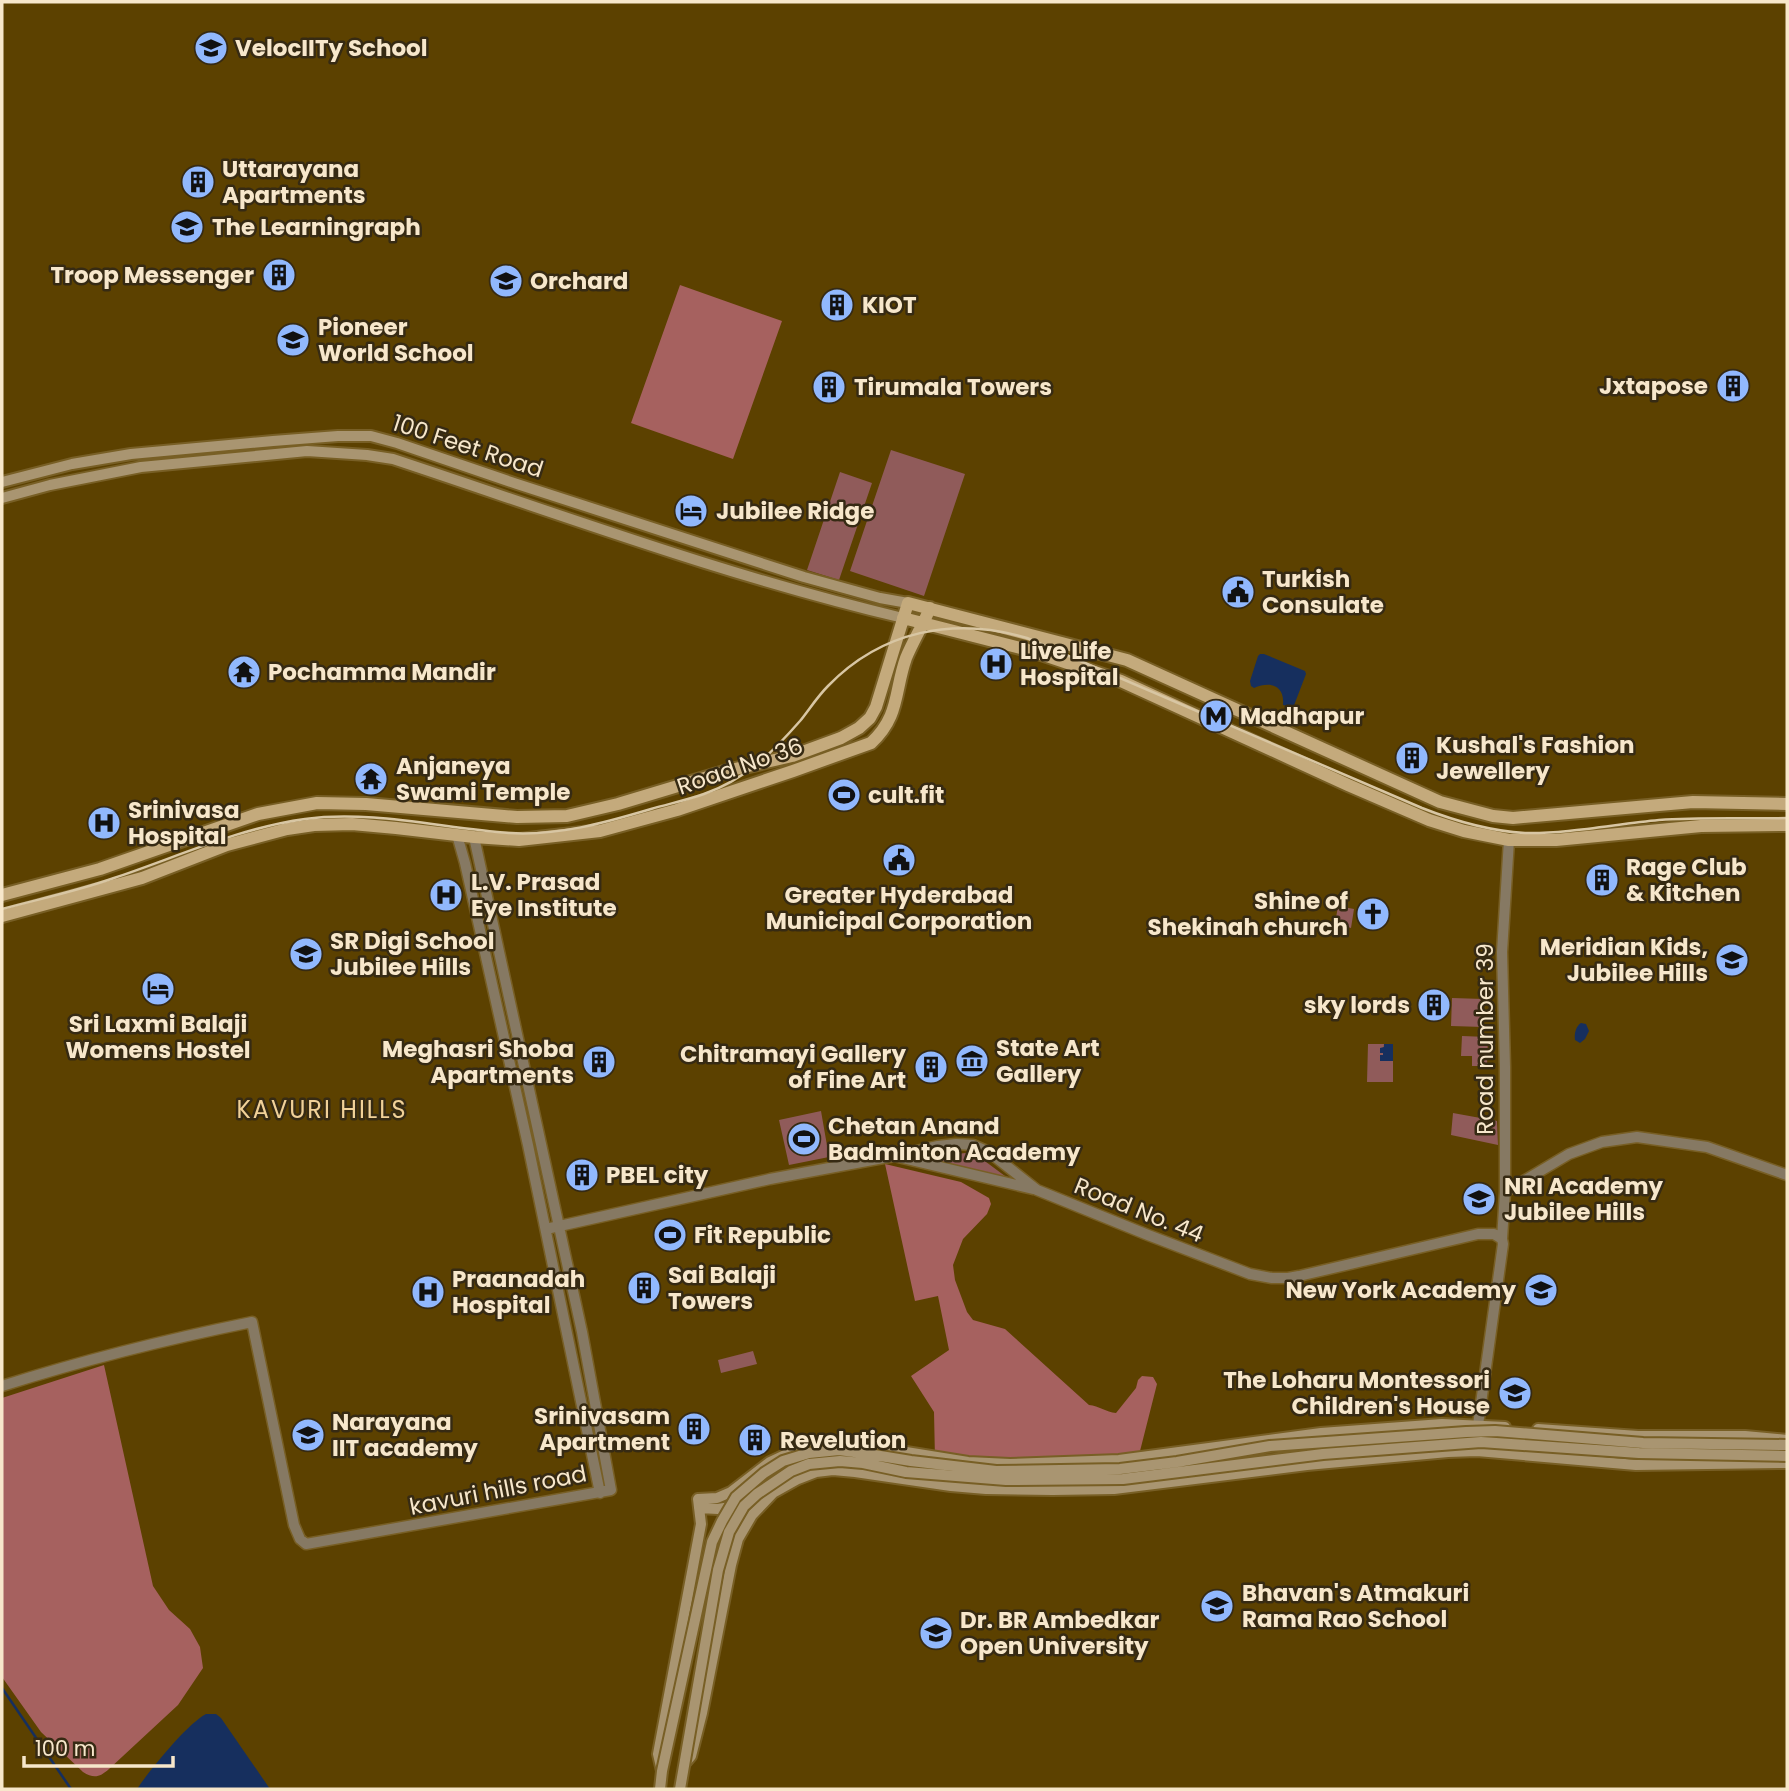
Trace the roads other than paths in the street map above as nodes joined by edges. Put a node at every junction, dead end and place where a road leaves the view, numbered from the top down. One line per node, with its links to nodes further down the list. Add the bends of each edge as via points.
1 (490, 475): 2 (main road, 100 Feet Road, via 371,436 338,436 131,454); 3 (main road); 5 (main road, 100 Feet Road, via 804,577)
2 (2, 482)
3 (485, 490): 4 (main road, 100 Feet Road, via 393,459 307,451 141,467); 7 (main road, 100 Feet Road, via 712,565)
4 (2, 498)
5 (908, 603): 6 (main road); 7 (main road, Road No 36)
6 (930, 608): 8 (main road, Road No 36); 11 (main road, via 1127,660 1440,802 1493,817)
7 (903, 618): 8 (main road); 9 (main road, Road No 36, via 876,707 859,728 792,755)
8 (924, 623): 12 (main road, Road No 36, via 905,662 893,713 871,743); 17 (main road, via 1032,651 1121,681 1429,820)
9 (624, 803): 12 (main road); 20 (main road, Road No 36, via 567,816 517,817 317,803 258,814 100,869)
10 (1787, 804): 11 (main road, via 1693,802)
11 (1587, 812): 15 (main road)
12 (627, 824): 16 (main road, Road No 36, via 561,837)
13 (1787, 825): 15 (main road)
14 (457, 835): 16 (main road, Road No 36); 19 (street, kavuri hills road); 21 (main road, Road No 36, via 352,824 287,829 227,845 142,878)
15 (1588, 837): 17 (main road)
16 (474, 838): 18 (street, kavuri hills road)
17 (1509, 840): 25 (street, Road number 39, via 1502,952)
18 (480, 870): 19 (street); 26 (street, kavuri hills road)
19 (467, 873): 27 (street, kavuri hills road)
20 (2, 895)
21 (2, 916)
22 (894, 1156): 24 (street); 24 (street, Road No. 44, via 938,1146 973,1145); 26 (street, Road No. 44)
23 (1787, 1175): 25 (street, via 1707,1147 1637,1137 1602,1142 1569,1154)
24 (1037, 1190): 28 (street, Road No. 44, via 1250,1274 1272,1278 1299,1276 1478,1234)
25 (1505, 1192): 28 (street, Road number 39)
26 (559, 1226): 27 (street, Road No. 44); 36 (street, kavuri hills road, via 582,1332)
27 (546, 1229): 36 (street, kavuri hills road)
28 (1502, 1239): 30 (street)
29 (2, 1386): 36 (street, kavuri hills road, via 252,1322 295,1525 306,1544)
30 (1478, 1425): 31 (main road); 32 (main road, via 1638,1436 1745,1436)
31 (1321, 1433): 35 (main road); 38 (main road, via 1119,1460 1010,1464 968,1462 845,1442 811,1446 770,1462 731,1492 698,1499)
32 (1787, 1442): 40 (main road, bridge, via 1643,1443 1466,1432 1270,1446 1120,1469 996,1471 863,1452 809,1453 783,1461 736,1497 712,1542)
33 (1787, 1456): 39 (main road, bridge, via 1639,1453 1481,1442 1323,1454 1123,1479 1006,1480 841,1461 809,1464 757,1494 729,1532)
34 (1787, 1462): 35 (main road, via 1636,1465 1467,1451)
35 (1307, 1465): 37 (main road, via 1114,1489 1053,1490 951,1486 833,1470 798,1479)
36 (606, 1492)
37 (764, 1502): 38 (main road); 39 (main road, via 738,1539 702,1713 691,1756)
38 (699, 1508): 40 (main road, via 698,1546 658,1754)
39 (684, 1765): 42 (main road, bridge)
40 (662, 1771): 41 (main road, bridge)
41 (660, 1789)
42 (680, 1789)

